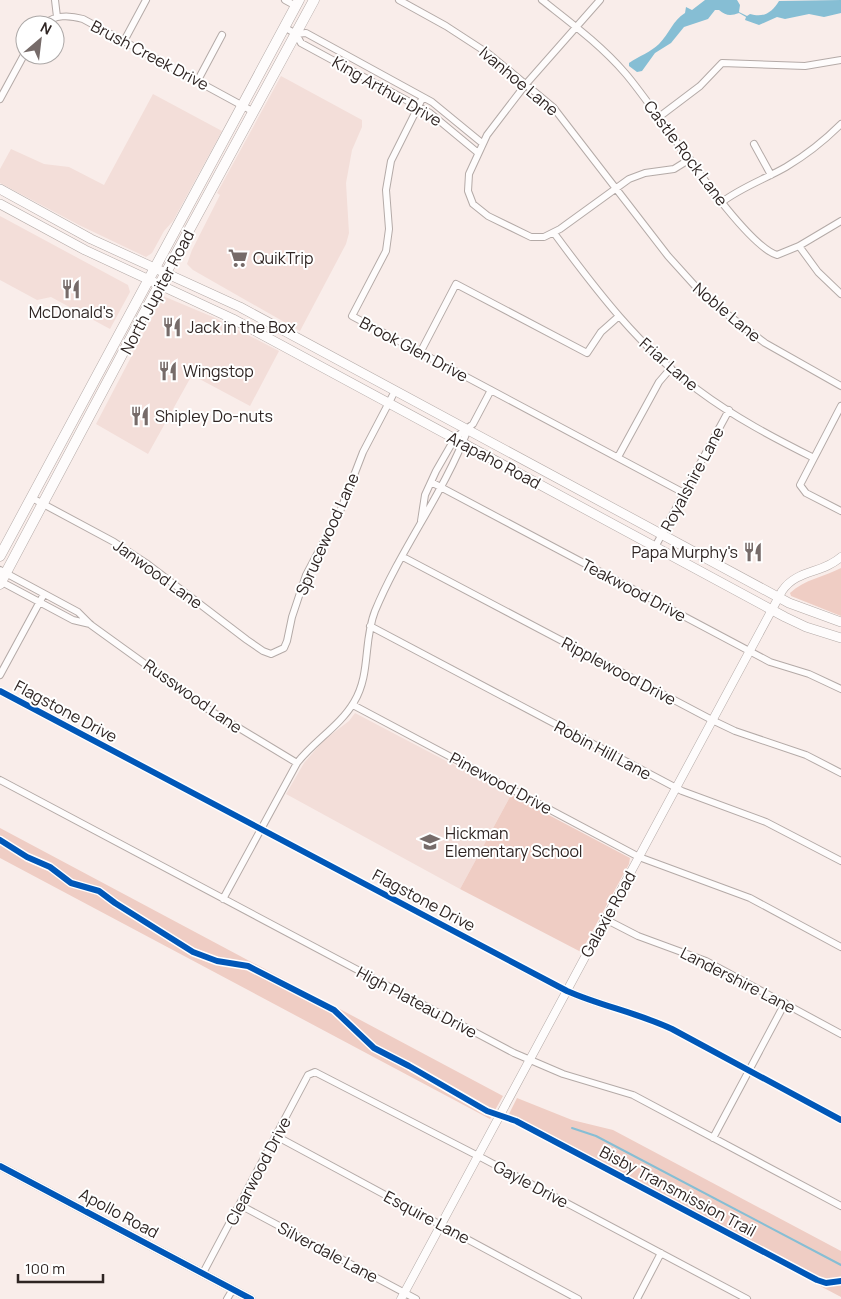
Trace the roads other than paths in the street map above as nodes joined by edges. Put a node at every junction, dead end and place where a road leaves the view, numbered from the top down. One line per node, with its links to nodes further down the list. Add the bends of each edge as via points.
1 (54, 0): 9 (street)
2 (146, 0): 15 (street)
3 (286, 0): 8 (street)
4 (314, 0): 13 (main road, North Jupiter Road)
5 (399, 0): 19 (street, Ivanhoe Lane, via 468,39)
6 (542, 0): 11 (street, Castle Rock Lane)
7 (600, 0): 11 (street)
8 (298, 3): 12 (main road, North Jupiter Road)
9 (57, 15)
10 (65, 15): 15 (street, Brush Creek Drive, via 84,19)
11 (574, 26): 19 (street); 25 (street, Castle Rock Lane, via 612,59)
12 (284, 27): 13 (street, King Arthur Drive); 22 (main road, North Jupiter Road)
13 (296, 34): 20 (street, King Arthur Drive, via 306,34); 23 (street, King Arthur Drive, via 300,43); 24 (main road, North Jupiter Road)
14 (222, 35): 18 (street)
15 (124, 41): 18 (street, Brush Creek Drive)
16 (841, 60): 25 (street, via 805,66 722,63 700,86)
17 (18, 65): 21 (street)
18 (198, 80): 22 (street, Brush Creek Drive)
19 (526, 84): 27 (street); 32 (street, Ivanhoe Lane, via 562,116)
20 (423, 97): 23 (street, Brook Glen Drive); 27 (street, King Arthur Drive)
21 (0, 99)
22 (243, 105): 24 (street, Brush Creek Drive); 34 (main road, North Jupiter Road)
23 (418, 106): 29 (street, King Arthur Drive); 51 (street, Brook Glen Drive, via 391,161 386,190 389,234 386,250 352,316)
24 (254, 112): 35 (main road, North Jupiter Road)
25 (658, 117): 30 (street, Castle Rock Lane)
26 (841, 124): 31 (street, via 818,144)
27 (482, 143): 29 (street)
28 (754, 144): 31 (street)
29 (477, 152): 41 (street, via 468,180 470,198 478,210 531,237)
30 (690, 159): 32 (street, via 669,170 637,175); 36 (street, Castle Rock Lane)
31 (771, 175): 36 (street)
32 (616, 188): 41 (street); 55 (street, Noble Lane, via 668,256 706,298 764,343)
33 (0, 189): 38 (main road, Arapaho Road)
34 (196, 191): 35 (main road); 43 (main road, North Jupiter Road)
35 (208, 197): 44 (main road, North Jupiter Road)
36 (722, 202): 42 (street, Castle Rock Lane, via 773,254 778,256)
37 (0, 204): 39 (main road, Arapaho Road)
38 (31, 207): 39 (main road); 43 (main road, Arapaho Road)
39 (28, 219): 45 (main road, Arapaho Road)
40 (841, 221): 42 (street, Castle Rock Lane)
41 (554, 233): 48 (street, Friar Lane)
42 (799, 246): 47 (street, via 818,272)
43 (155, 266): 44 (main road, Arapaho Road); 45 (main road, North Jupiter Road)
44 (167, 272): 46 (main road, North Jupiter Road); 49 (main road, Arapaho Road)
45 (147, 280): 46 (main road, Arapaho Road); 52 (main road, North Jupiter Road)
46 (159, 285): 50 (main road, Arapaho Road); 54 (main road, North Jupiter Road)
47 (841, 294)
48 (619, 316): 51 (street, via 601,332 587,353 456,284); 53 (street, Friar Lane)
49 (298, 339): 50 (main road); 57 (main road, Arapaho Road)
50 (292, 351): 58 (main road, Arapaho Road)
51 (420, 352): 56 (street, Brook Glen Drive)
52 (103, 363): 54 (main road); 62 (main road, North Jupiter Road)
53 (671, 368): 60 (street, Friar Lane); 66 (street)
54 (115, 370): 61 (main road, North Jupiter Road)
55 (841, 386)
56 (491, 390): 63 (street, via 474,424); 66 (street, Brook Glen Drive)
57 (395, 391): 58 (street, Sprucewood Lane); 63 (main road, Arapaho Road)
58 (389, 403): 65 (main road, Arapaho Road); 89 (street, Sprucewood Lane, via 363,452 341,510 306,576 292,617 288,641)
59 (841, 406): 67 (street)
60 (729, 410): 67 (street, Friar Lane); 70 (street, Royalshire Lane)
61 (89, 419): 62 (main road); 64 (main road, North Jupiter Road)
62 (72, 422): 64 (main road); 71 (main road, North Jupiter Road)
63 (468, 429): 65 (street); 75 (main road, Arapaho Road)
64 (77, 439): 72 (main road, North Jupiter Road)
65 (459, 441): 68 (street); 69 (street); 76 (main road, Arapaho Road)
66 (618, 457): 70 (street, Brook Glen Drive)
67 (814, 458): 73 (street, via 800,485 806,493)
68 (431, 482): 69 (street, Teakwood Drive); 74 (street, via 425,495)
69 (441, 487): 74 (street); 90 (street, Teakwood Drive)
70 (684, 493): 75 (street, Royalshire Lane)
71 (32, 498): 72 (street, Janwood Lane); 77 (main road, North Jupiter Road)
72 (44, 505): 80 (main road, North Jupiter Road); 89 (street, Janwood Lane, via 146,563 263,651 271,654)
73 (841, 511)
74 (421, 521): 78 (street)
75 (662, 534): 76 (street, Royalshire Lane); 82 (main road, Arapaho Road)
76 (655, 547): 84 (main road, Arapaho Road)
77 (0, 556)
78 (402, 557): 87 (street); 95 (street, Ripplewood Drive)
79 (841, 557): 82 (street, Galaxie Road, via 825,568 794,577)
80 (3, 579): 81 (street, Russwood Lane); 83 (street, Russwood Lane)
81 (44, 594): 83 (street, Flagstone Drive); 86 (street, Russwood Lane, via 78,612)
82 (778, 597): 84 (street, Galaxie Road); 85 (main road, Arapaho Road, via 811,613)
83 (39, 602): 86 (street, Russwood Lane, via 73,620); 91 (street, Flagstone Drive)
84 (771, 610): 88 (main road, Arapaho Road, via 806,627); 90 (street, Galaxie Road)
85 (841, 622)
86 (91, 624): 96 (street, Russwood Lane, via 206,708)
87 (370, 626): 94 (street, via 366,670); 99 (street, Robin Hill Lane)
88 (841, 638)
89 (278, 651)
90 (750, 651): 92 (street, Teakwood Drive); 95 (street, Galaxie Road)
91 (0, 675)
92 (841, 689)
93 (0, 691): 100 (street, Flagstone Drive)
94 (353, 705): 96 (street); 101 (street, Pinewood Drive)
95 (712, 720): 97 (street, Ripplewood Drive, via 806,755); 99 (street, Galaxie Road)
96 (297, 763): 100 (street)
97 (841, 774)
98 (0, 780): 103 (street, High Plateau Drive)
99 (676, 788): 101 (street, Galaxie Road); 102 (street, Robin Hill Lane, via 766,822)
100 (261, 829): 103 (street); 106 (street, Flagstone Drive)
101 (640, 857): 104 (street, Galaxie Road); 105 (street, Pinewood Drive, via 750,898)
102 (841, 861)
103 (223, 899): 109 (street, High Plateau Drive)
104 (605, 920): 106 (street, Galaxie Road); 107 (street, Landershire Lane, via 706,961)
105 (841, 947)
106 (567, 991): 109 (street, Galaxie Road); 110 (street, Flagstone Drive, via 658,1023)
107 (785, 1003): 108 (street, Landershire Lane); 110 (street)
108 (841, 1034)
109 (529, 1060): 114 (street, High Plateau Drive, via 576,1079 625,1091); 115 (street, Galaxie Road)
110 (749, 1071): 112 (street, Flagstone Drive); 114 (street)
111 (315, 1072): 113 (street, Clearwood Drive, via 308,1076); 115 (street, Gayle Drive)
112 (841, 1120)
113 (276, 1136): 117 (street, Clearwood Drive); 119 (street, Esquire Lane)
114 (713, 1138): 118 (street, High Plateau Drive)
115 (478, 1156): 119 (street, Galaxie Road); 120 (street, Gayle Drive)
116 (0, 1166): 121 (street, Apollo Road)
117 (240, 1205): 121 (street, Clearwood Drive); 123 (street, Silverdale Lane)
118 (841, 1206)
119 (441, 1225): 123 (street, Galaxie Road); 127 (street, Esquire Lane)
120 (661, 1253): 128 (street); 129 (street, Gayle Drive)
121 (202, 1273): 122 (street, Apollo Road)
122 (233, 1289): 124 (street); 125 (street, Apollo Road)
123 (403, 1296): 126 (street, Silverdale Lane)
124 (227, 1299)
125 (251, 1299)
126 (416, 1299)
127 (578, 1299)
128 (637, 1299)
129 (747, 1299)

